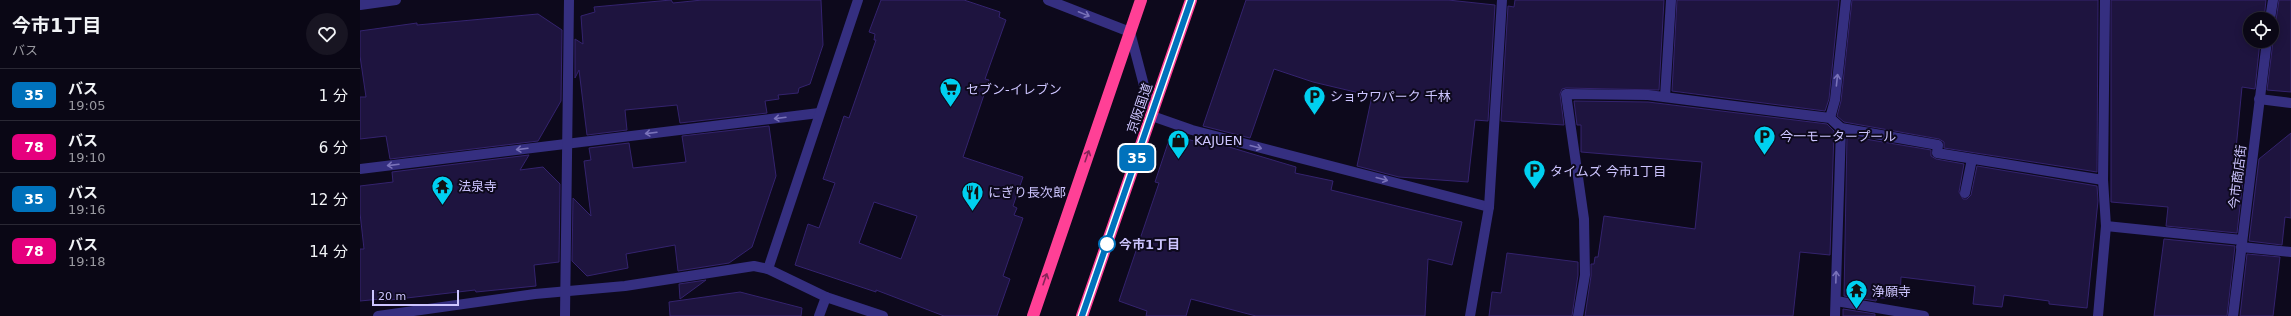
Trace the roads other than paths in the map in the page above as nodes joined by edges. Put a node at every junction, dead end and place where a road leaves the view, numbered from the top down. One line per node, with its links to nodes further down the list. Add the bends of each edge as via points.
1 (396, 0): 12 (street)
2 (568, 0): 23 (street)
3 (858, 0): 19 (street)
4 (1048, 0): 14 (street, one-way to 14)
5 (1141, 0): 14 (highway)
6 (1191, 0): 20 (highway, 京阪国道)
7 (1502, 0): 28 (street)
8 (1672, 0): 16 (street)
9 (1846, 0): 21 (street, one-way to 9, via 1835,100)
10 (2105, 0): 26 (street)
11 (2273, 0): 13 (street)
12 (360, 5)
13 (2271, 12)
14 (1130, 32): 20 (street); 40 (highway, one-way to 14)
15 (2266, 48): 17 (street, 今市商店街)
16 (1665, 97): 21 (street); 43 (street, via 1566,94 1584,219 1585,275)
17 (2259, 99): 18 (street); 30 (street, 今市商店街)
18 (2291, 103)
19 (819, 113): 23 (street, one-way to 23); 32 (street)
20 (1152, 116): 28 (street, one-way to 28, via 1192,130); 41 (highway, 京阪国道)
21 (1830, 118): 22 (street)
22 (1840, 128): 24 (street, via 1938,145 1937,153); 35 (street, one-way to 22)
23 (568, 143): 25 (street, one-way to 25); 33 (street)
24 (1972, 159): 26 (street); 27 (street)
25 (360, 169)
26 (2103, 180): 29 (street)
27 (1965, 193)
28 (1489, 207): 42 (street)
29 (2106, 226): 30 (street); 46 (street)
30 (2242, 244): 31 (street); 47 (street, 今市商店街)
31 (2291, 252)
32 (768, 269): 33 (street, via 754,266 625,286); 34 (street)
33 (564, 291): 36 (street); 37 (street)
34 (826, 297): 38 (street); 39 (street)
35 (1836, 301): 44 (street); 45 (street)
36 (378, 316)
37 (565, 316)
38 (819, 316)
39 (883, 316)
40 (1033, 316)
41 (1083, 316)
42 (1470, 316)
43 (1578, 316)
44 (1835, 316)
45 (1924, 316)
46 (2098, 316)
47 (2233, 316)

